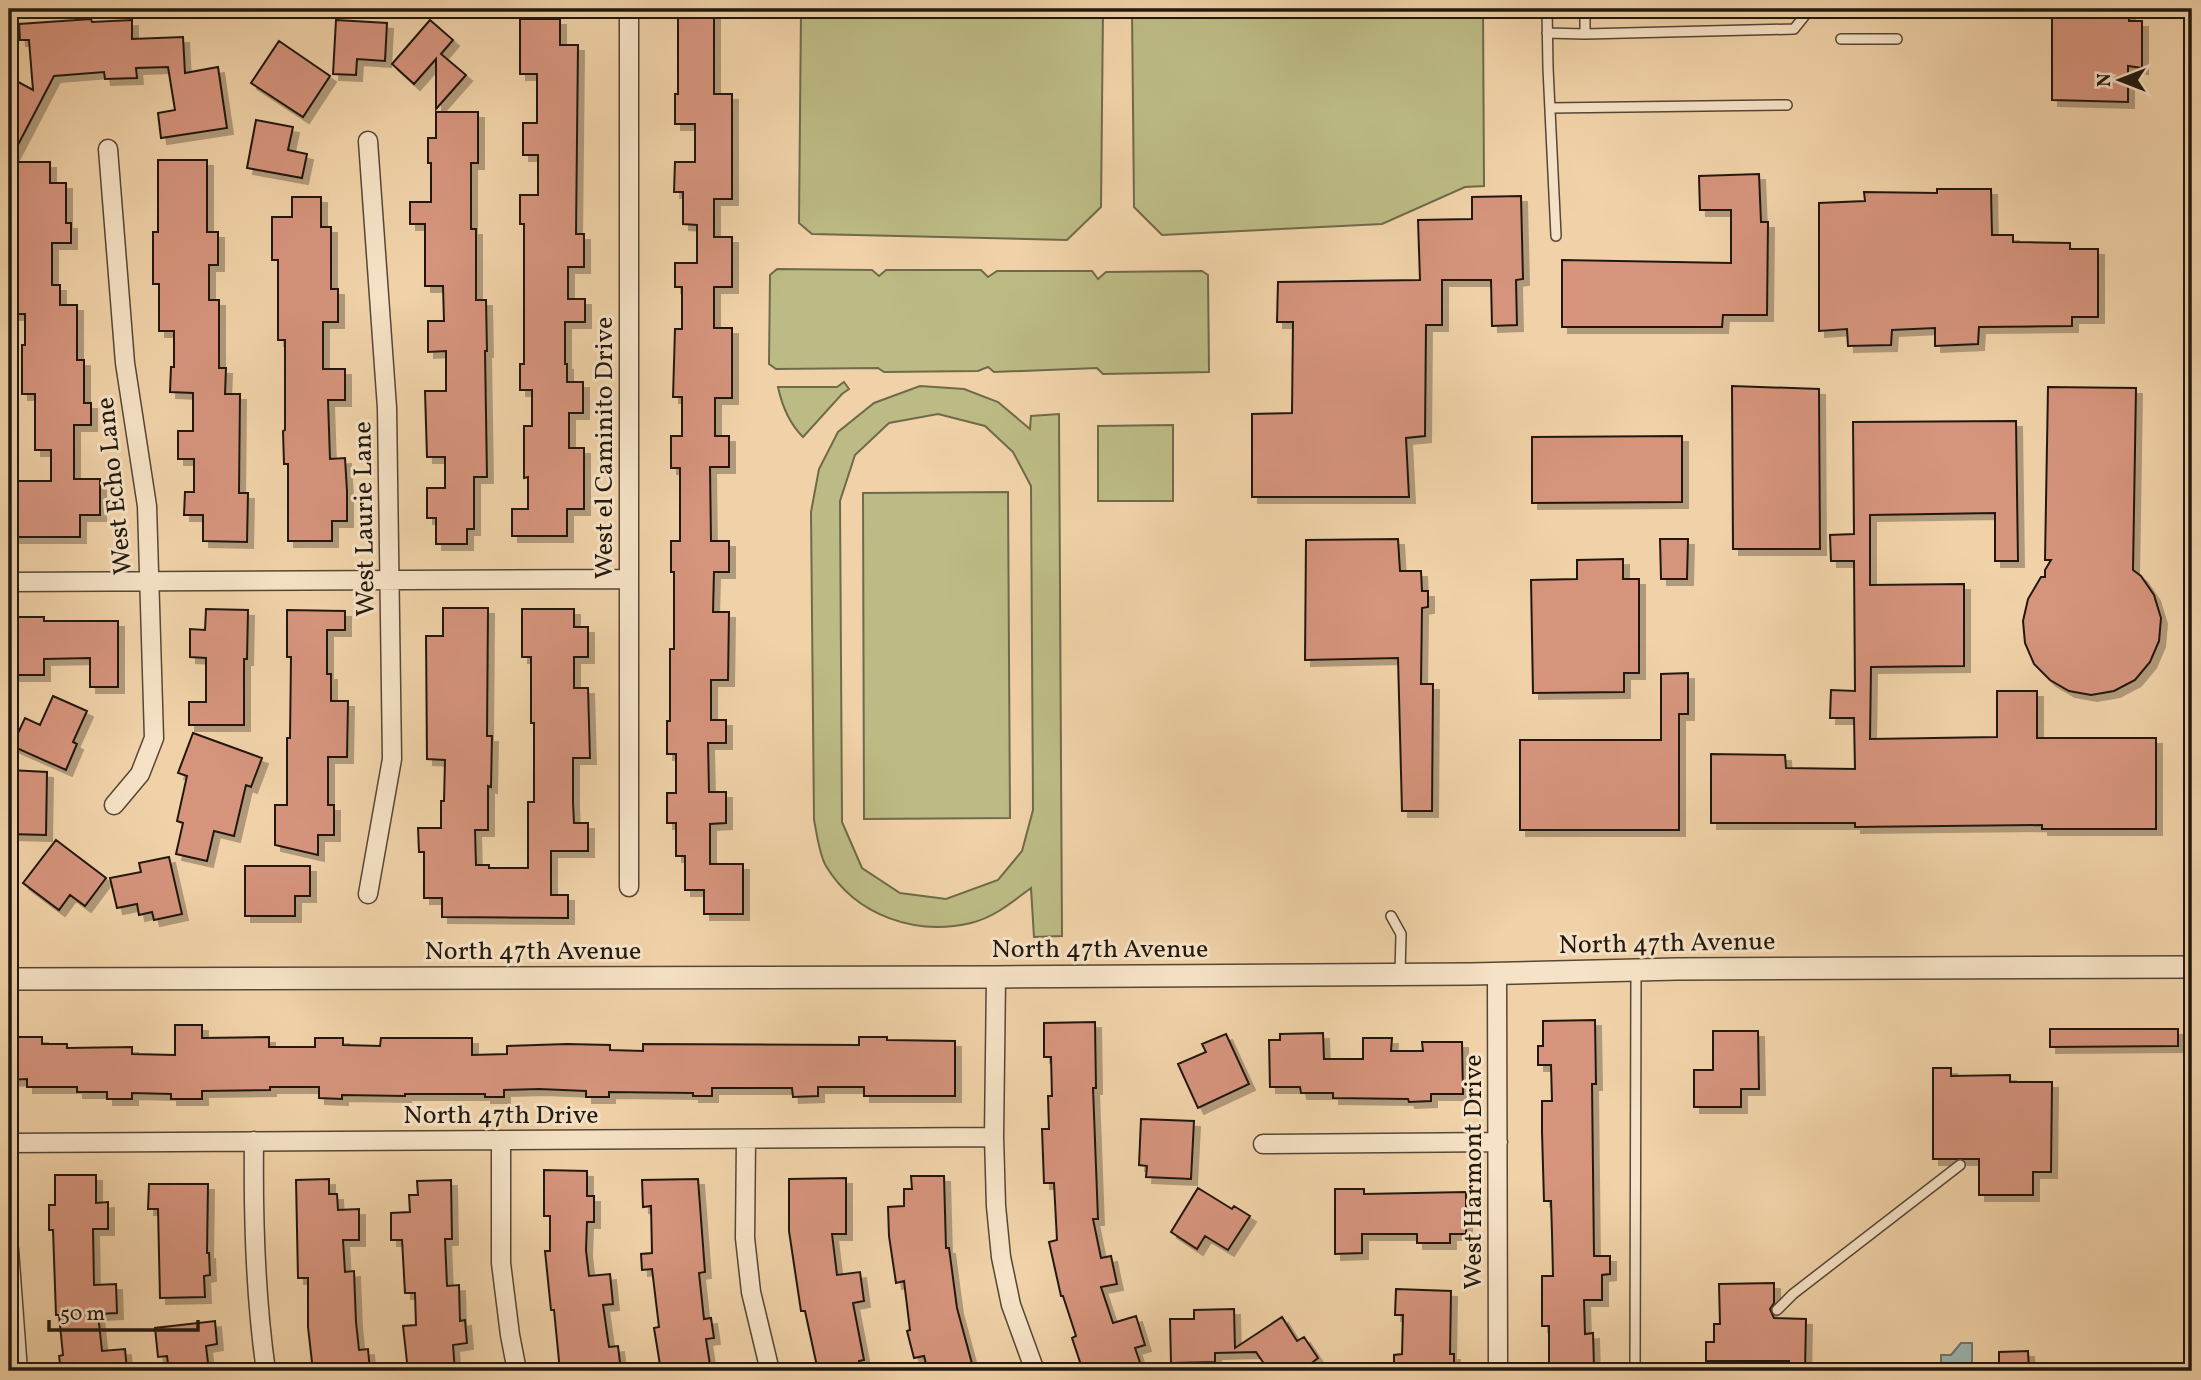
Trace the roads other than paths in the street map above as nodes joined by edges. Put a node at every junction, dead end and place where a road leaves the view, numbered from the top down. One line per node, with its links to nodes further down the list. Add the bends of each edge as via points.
1 (629, 9): 14 (street, West el Caminito Drive)
2 (1547, 9): 5 (lane)
3 (1585, 9): 6 (lane)
4 (1810, 9): 6 (lane, via 1794,29)
5 (1547, 33): 6 (lane); 10 (lane)
6 (1585, 34)
7 (1841, 39): 8 (lane)
8 (1897, 39)
9 (1787, 105): 10 (lane)
10 (1550, 108): 13 (lane)
11 (368, 141): 15 (street, West Laurie Lane, via 387,408)
12 (108, 149): 17 (street, West Echo Lane, via 125,363 147,506)
13 (1556, 236)
14 (629, 579): 15 (street); 19 (street, West el Caminito Drive)
15 (391, 580): 17 (street); 20 (street, West Laurie Lane, via 392,759)
16 (9, 582): 17 (street)
17 (150, 583): 18 (street, West Echo Lane, via 153,738 140,774)
18 (114, 805)
19 (629, 887)
20 (368, 894)
21 (1391, 916): 25 (lane, via 1401,934)
22 (2192, 967): 23 (street, North 47th Avenue)
23 (1636, 970): 24 (street, North 47th Avenue); 44 (lane)
24 (1497, 973): 25 (street, North 47th Avenue); 32 (street, West Harmont Drive)
25 (1400, 974): 26 (street, North 47th Avenue)
26 (996, 977): 27 (street, North 47th Avenue); 28 (street)
27 (9, 979)
28 (994, 1137): 29 (street, North 47th Drive); 42 (street, via 1001,1257 1011,1305)
29 (746, 1139): 30 (street, North 47th Drive); 41 (street, via 745,1238 751,1292)
30 (501, 1140): 31 (street, North 47th Drive); 40 (street, via 501,1263)
31 (254, 1141): 33 (street, North 47th Drive); 39 (street, via 253,1209)
32 (1498, 1142): 34 (street); 43 (street, West Harmont Drive)
33 (9, 1143)
34 (1263, 1144)
35 (1961, 1165): 37 (lane)
36 (9, 1249): 38 (street)
37 (1777, 1310)
38 (18, 1371)
39 (267, 1371)
40 (517, 1371)
41 (770, 1371)
42 (1035, 1371)
43 (1498, 1371)
44 (1635, 1371)

